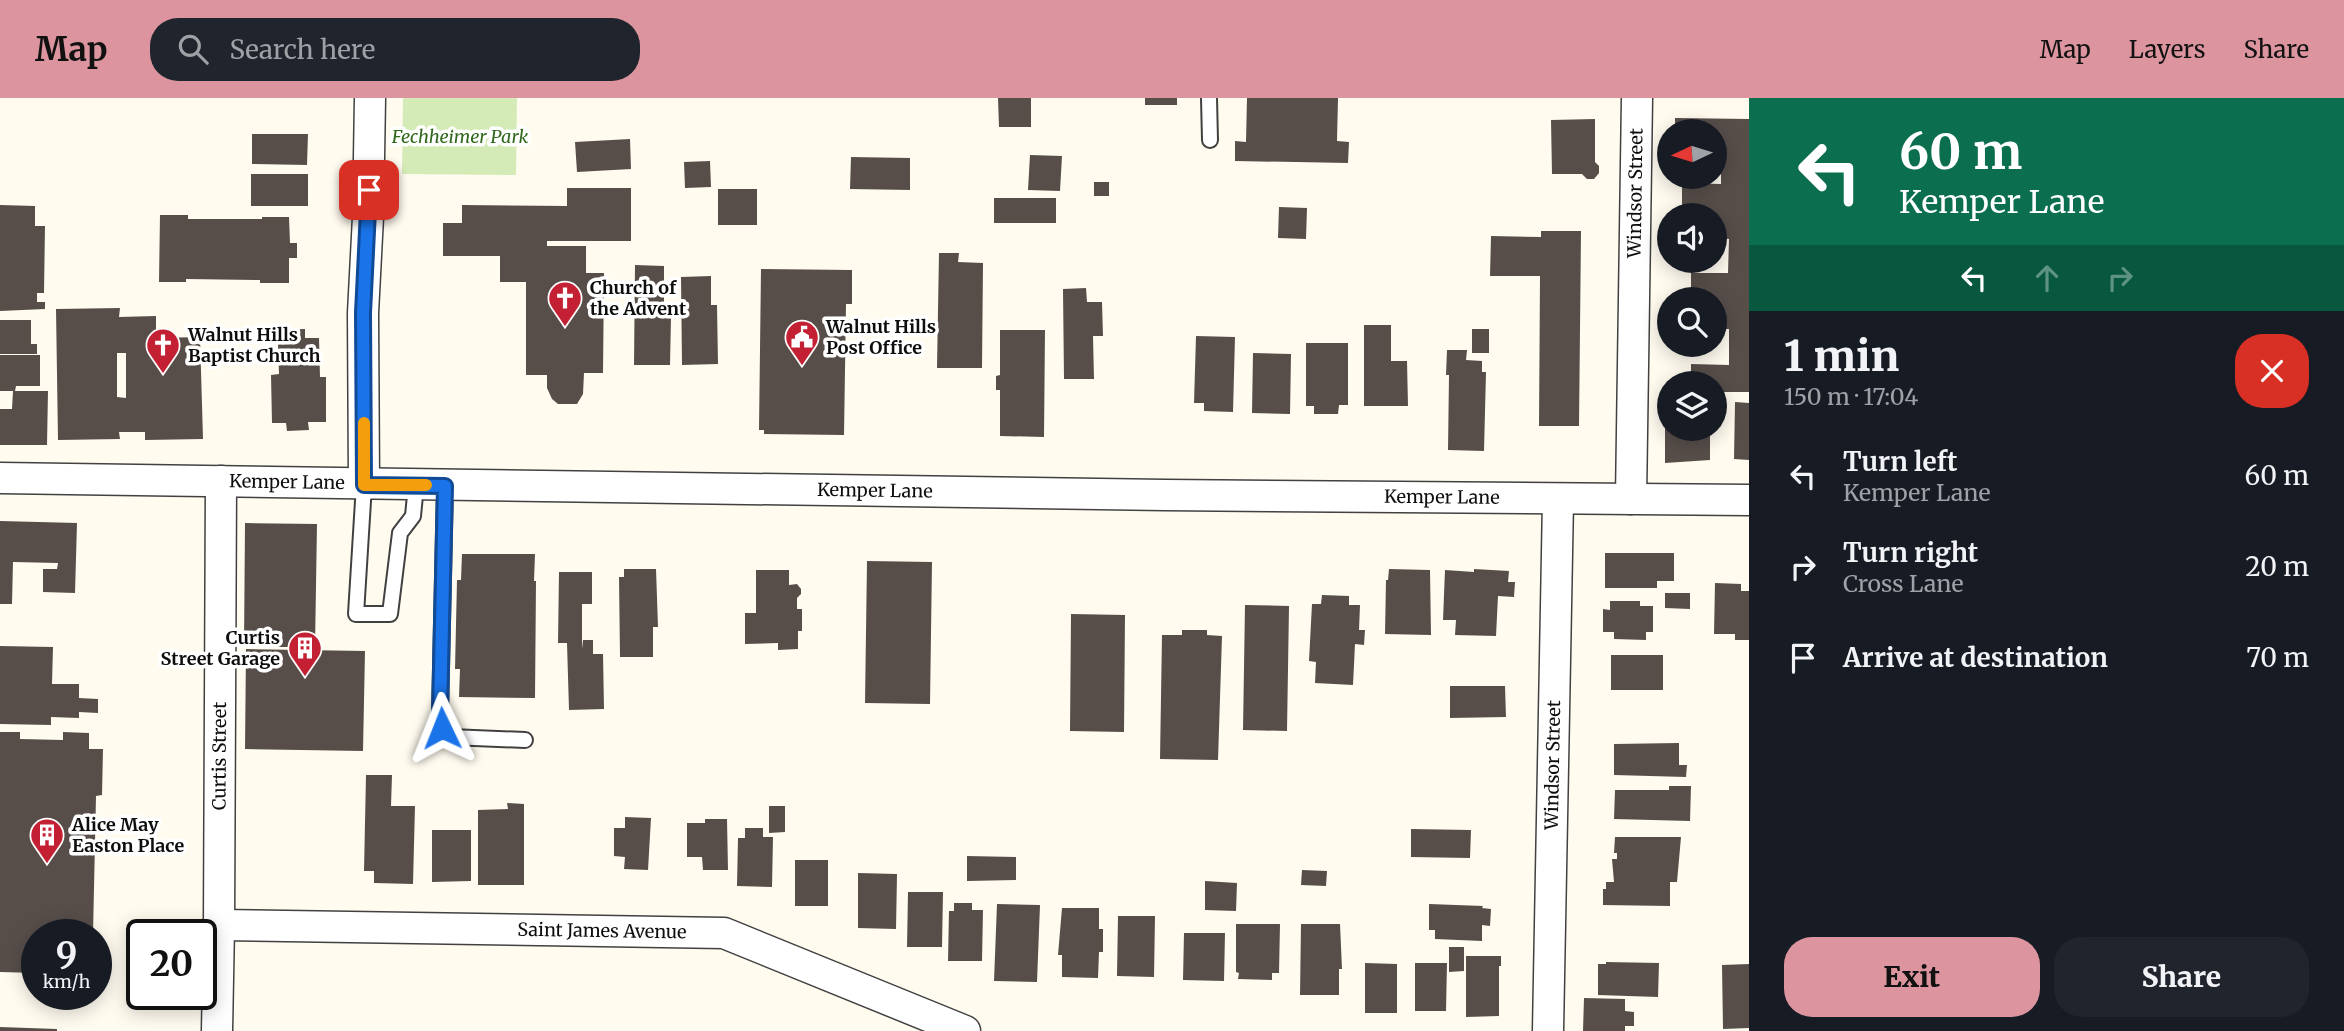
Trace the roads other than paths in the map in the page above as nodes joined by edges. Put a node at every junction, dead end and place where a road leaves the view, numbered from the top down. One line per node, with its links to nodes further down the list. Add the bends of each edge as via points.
1 (370, 98): 7 (street, via 363,313)
2 (1209, 98): 4 (lane)
3 (1637, 98): 10 (street, Windsor Street)
4 (1210, 139)
5 (0, 478): 6 (street, Kemper Lane)
6 (221, 481): 7 (street, Kemper Lane); 13 (street, Curtis Street)
7 (364, 485): 8 (street, Kemper Lane); 8 (lane, via 356,614 390,614 400,533)
8 (431, 485): 9 (street, Kemper Lane); 12 (lane, via 442,728 450,737)
9 (1558, 499): 10 (street, Kemper Lane); 16 (street, Windsor Street)
10 (1631, 499): 11 (street, Kemper Lane)
11 (1749, 500)
12 (525, 740)
13 (219, 925): 14 (street, Curtis Street); 15 (street, Saint James Avenue, via 724,933)
14 (217, 1031)
15 (965, 1031)
16 (1548, 1031)

